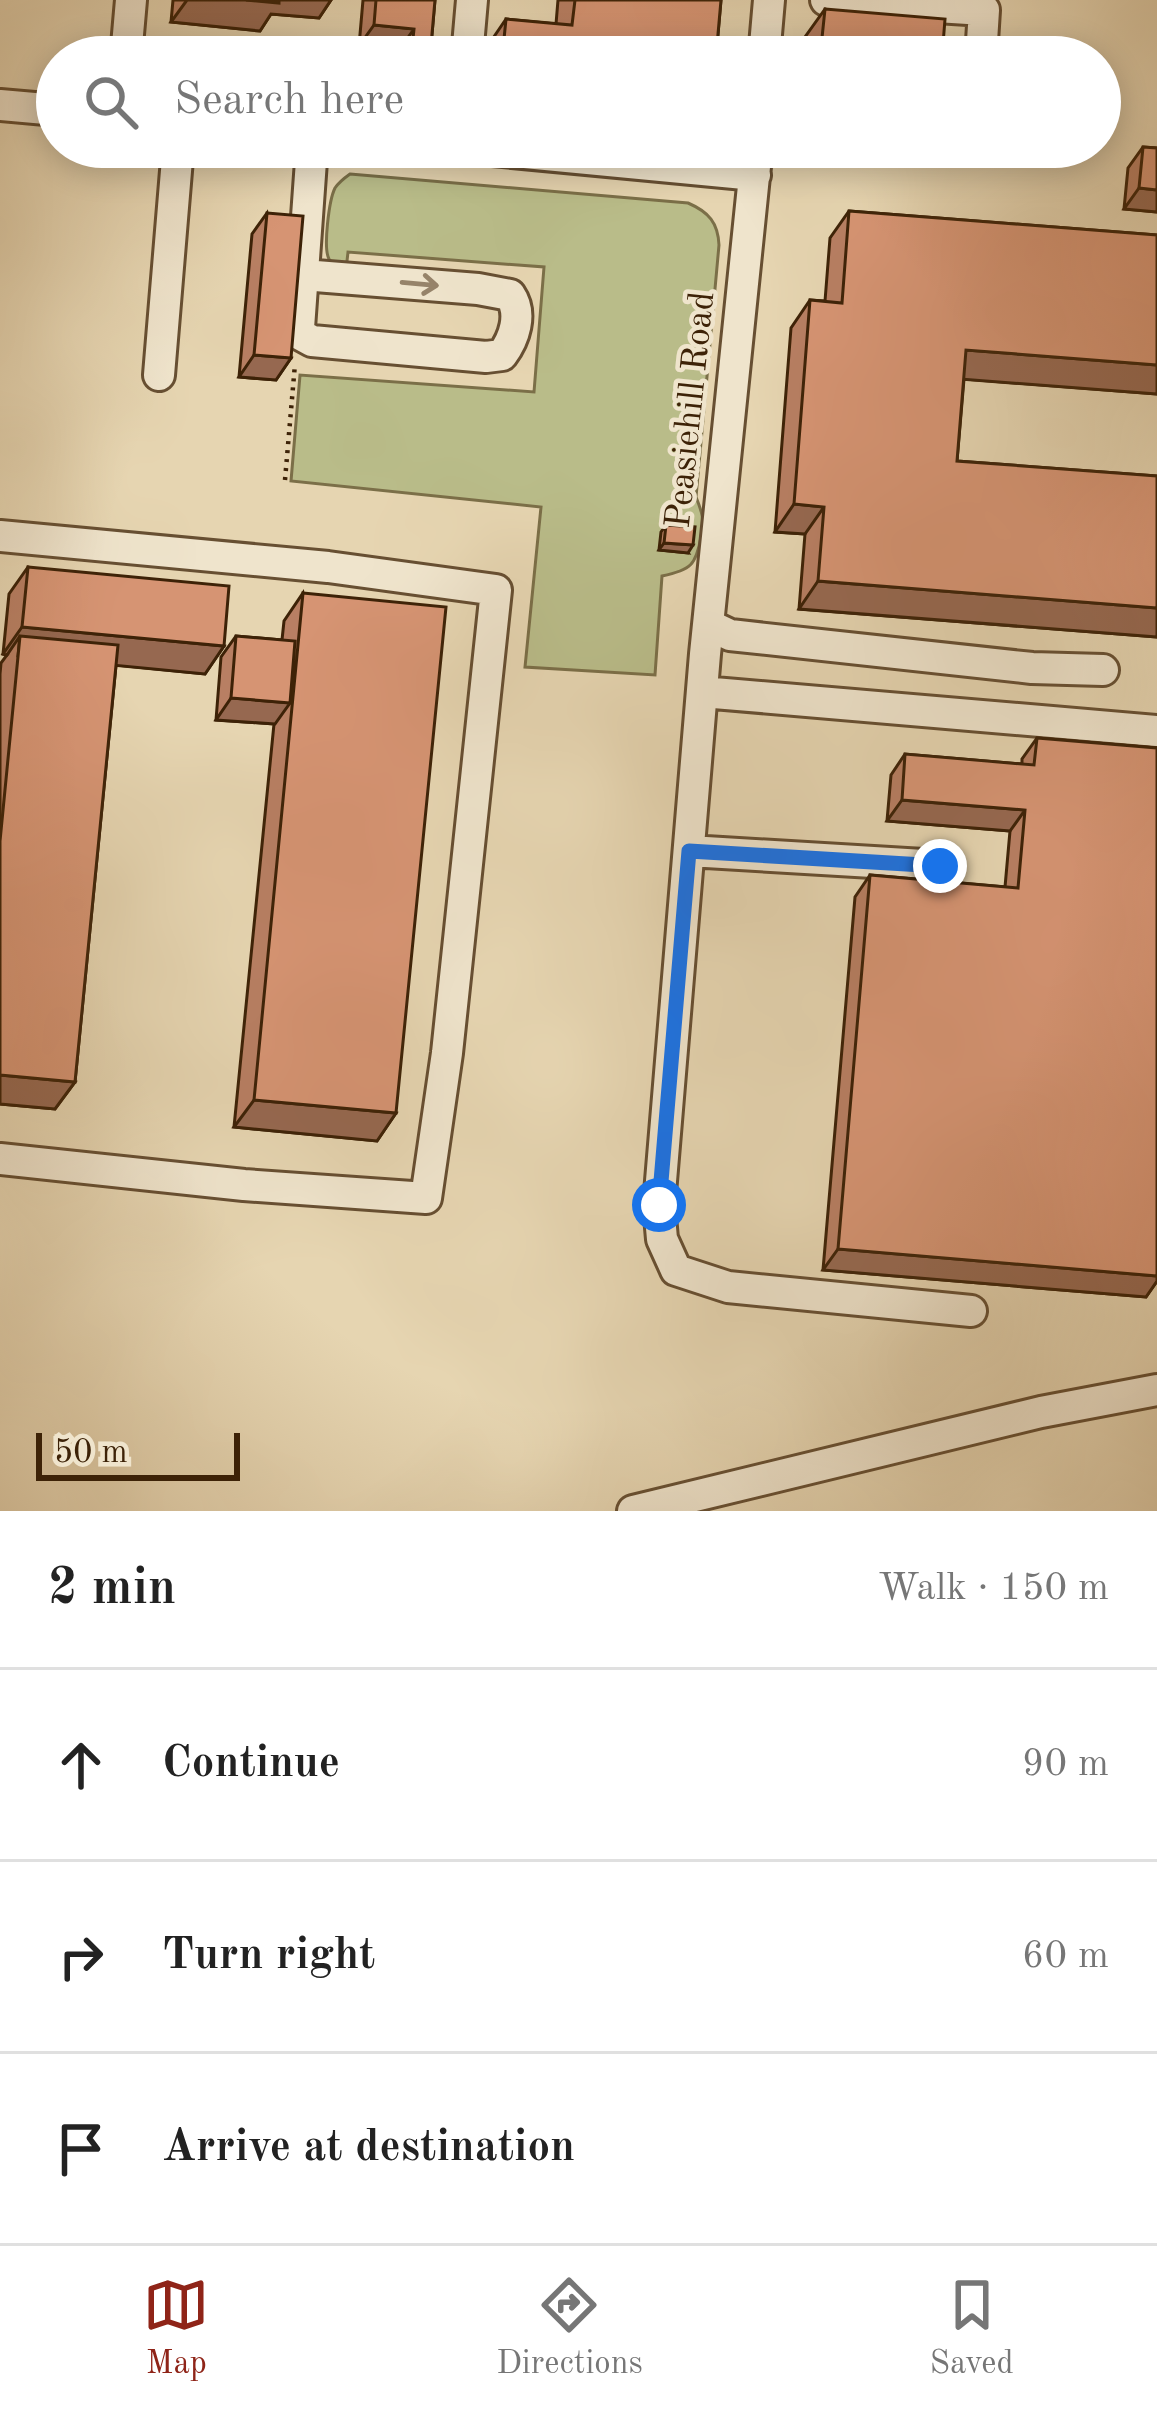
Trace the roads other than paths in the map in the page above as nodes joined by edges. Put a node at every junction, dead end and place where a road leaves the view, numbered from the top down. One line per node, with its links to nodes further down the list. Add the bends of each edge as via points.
1 (131, 0): 5 (lane)
2 (472, 0): 6 (lane)
3 (769, 0): 7 (lane)
4 (826, 0): 8 (lane, via 984,10)
5 (128, 36)
6 (469, 36)
7 (766, 36)
8 (982, 36)
9 (0, 105): 10 (lane)
10 (36, 108)
11 (176, 168): 15 (lane)
12 (311, 168): 14 (lane)
13 (755, 168): 17 (lane, Peasiehill Road)
14 (303, 274): 14 (lane, one-way to 14, via 510,295 514,338 502,355 486,357 312,341 298,328)
15 (159, 375)
16 (0, 536): 23 (lane, via 496,590 426,1198)
17 (707, 639): 18 (lane); 19 (lane, Peasiehill Road)
18 (1102, 670)
19 (702, 692): 20 (lane); 21 (lane, Peasiehill Road)
20 (1157, 731)
21 (689, 851): 22 (lane); 24 (lane, Peasiehill Road, via 659,1205 676,1270 728,1287)
22 (940, 866)
23 (0, 1159)
24 (971, 1311)
25 (1157, 1390): 26 (lane)
26 (633, 1511)

